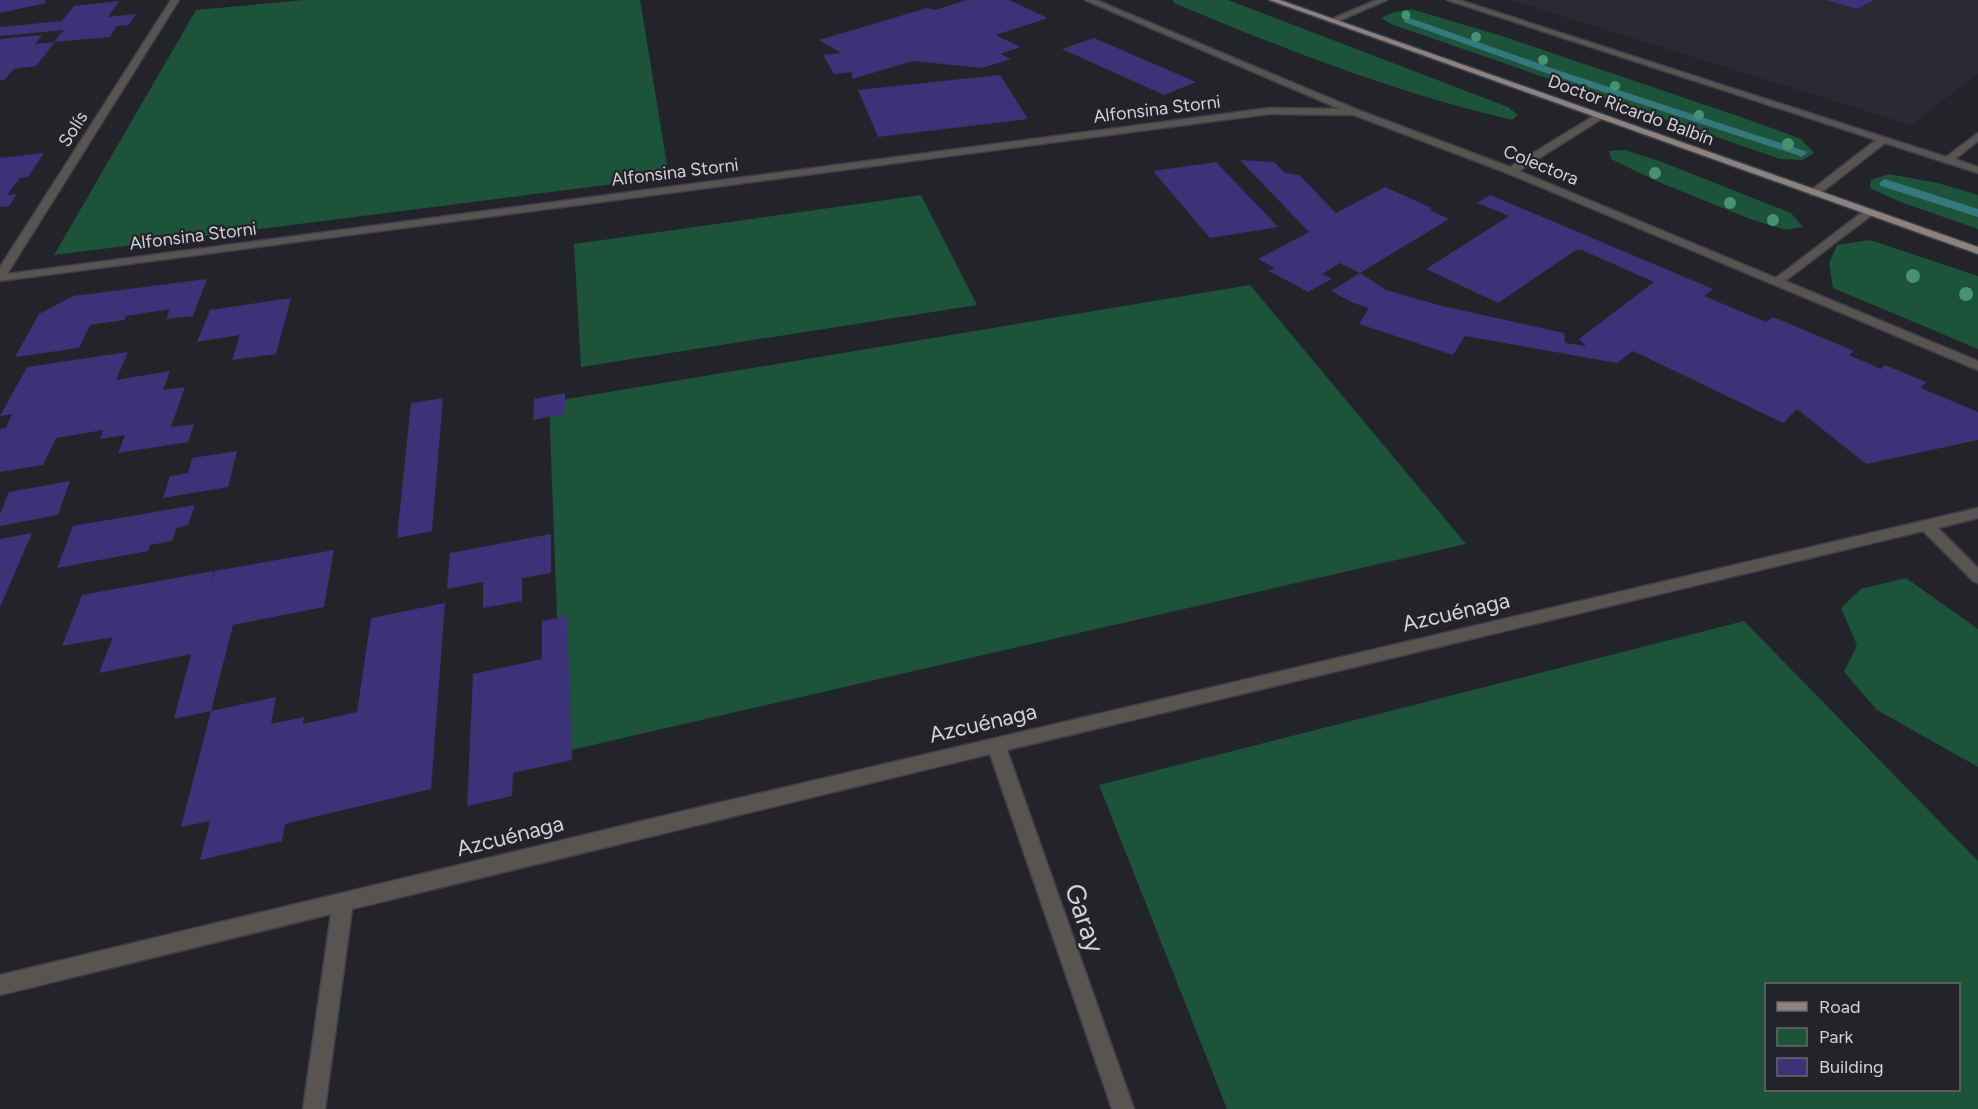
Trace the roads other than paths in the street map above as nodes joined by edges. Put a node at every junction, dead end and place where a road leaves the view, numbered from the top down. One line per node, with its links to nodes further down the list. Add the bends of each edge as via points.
1 (175, 0): 19 (street, Solís)
2 (1089, 0): 7 (street, Colectora)
3 (1273, 0): 8 (main road, Doctor Ricardo Balbín)
4 (1383, 0): 8 (street)
5 (1451, 0): 12 (street)
6 (1115, 3): 7 (street)
7 (1106, 7): 9 (street, Colectora)
8 (1331, 21): 10 (main road, Doctor Ricardo Balbín)
9 (1355, 112): 15 (street, Colectora); 19 (street, Alfonsina Storni, via 1269,111)
10 (1600, 116): 15 (street); 16 (main road, Doctor Ricardo Balbín)
11 (1978, 136): 13 (street)
12 (1883, 140): 13 (street); 16 (street)
13 (1948, 160): 14 (street)
14 (1978, 170)
15 (1511, 171): 20 (street, Colectora)
16 (1814, 193): 17 (main road, Doctor Ricardo Balbín)
17 (1869, 212): 18 (main road, Doctor Ricardo Balbín); 20 (street)
18 (1978, 251)
19 (0, 277)
20 (1776, 283): 21 (street, Colectora)
21 (1978, 366)
22 (1978, 513): 23 (street, Azcuénaga)
23 (1927, 526): 24 (street); 25 (street, Azcuénaga)
24 (1978, 577)
25 (996, 745): 26 (street, Azcuénaga); 29 (street, Garay)
26 (343, 902): 27 (street, Azcuénaga); 28 (street)
27 (0, 985)
28 (315, 1109)
29 (1123, 1109)

